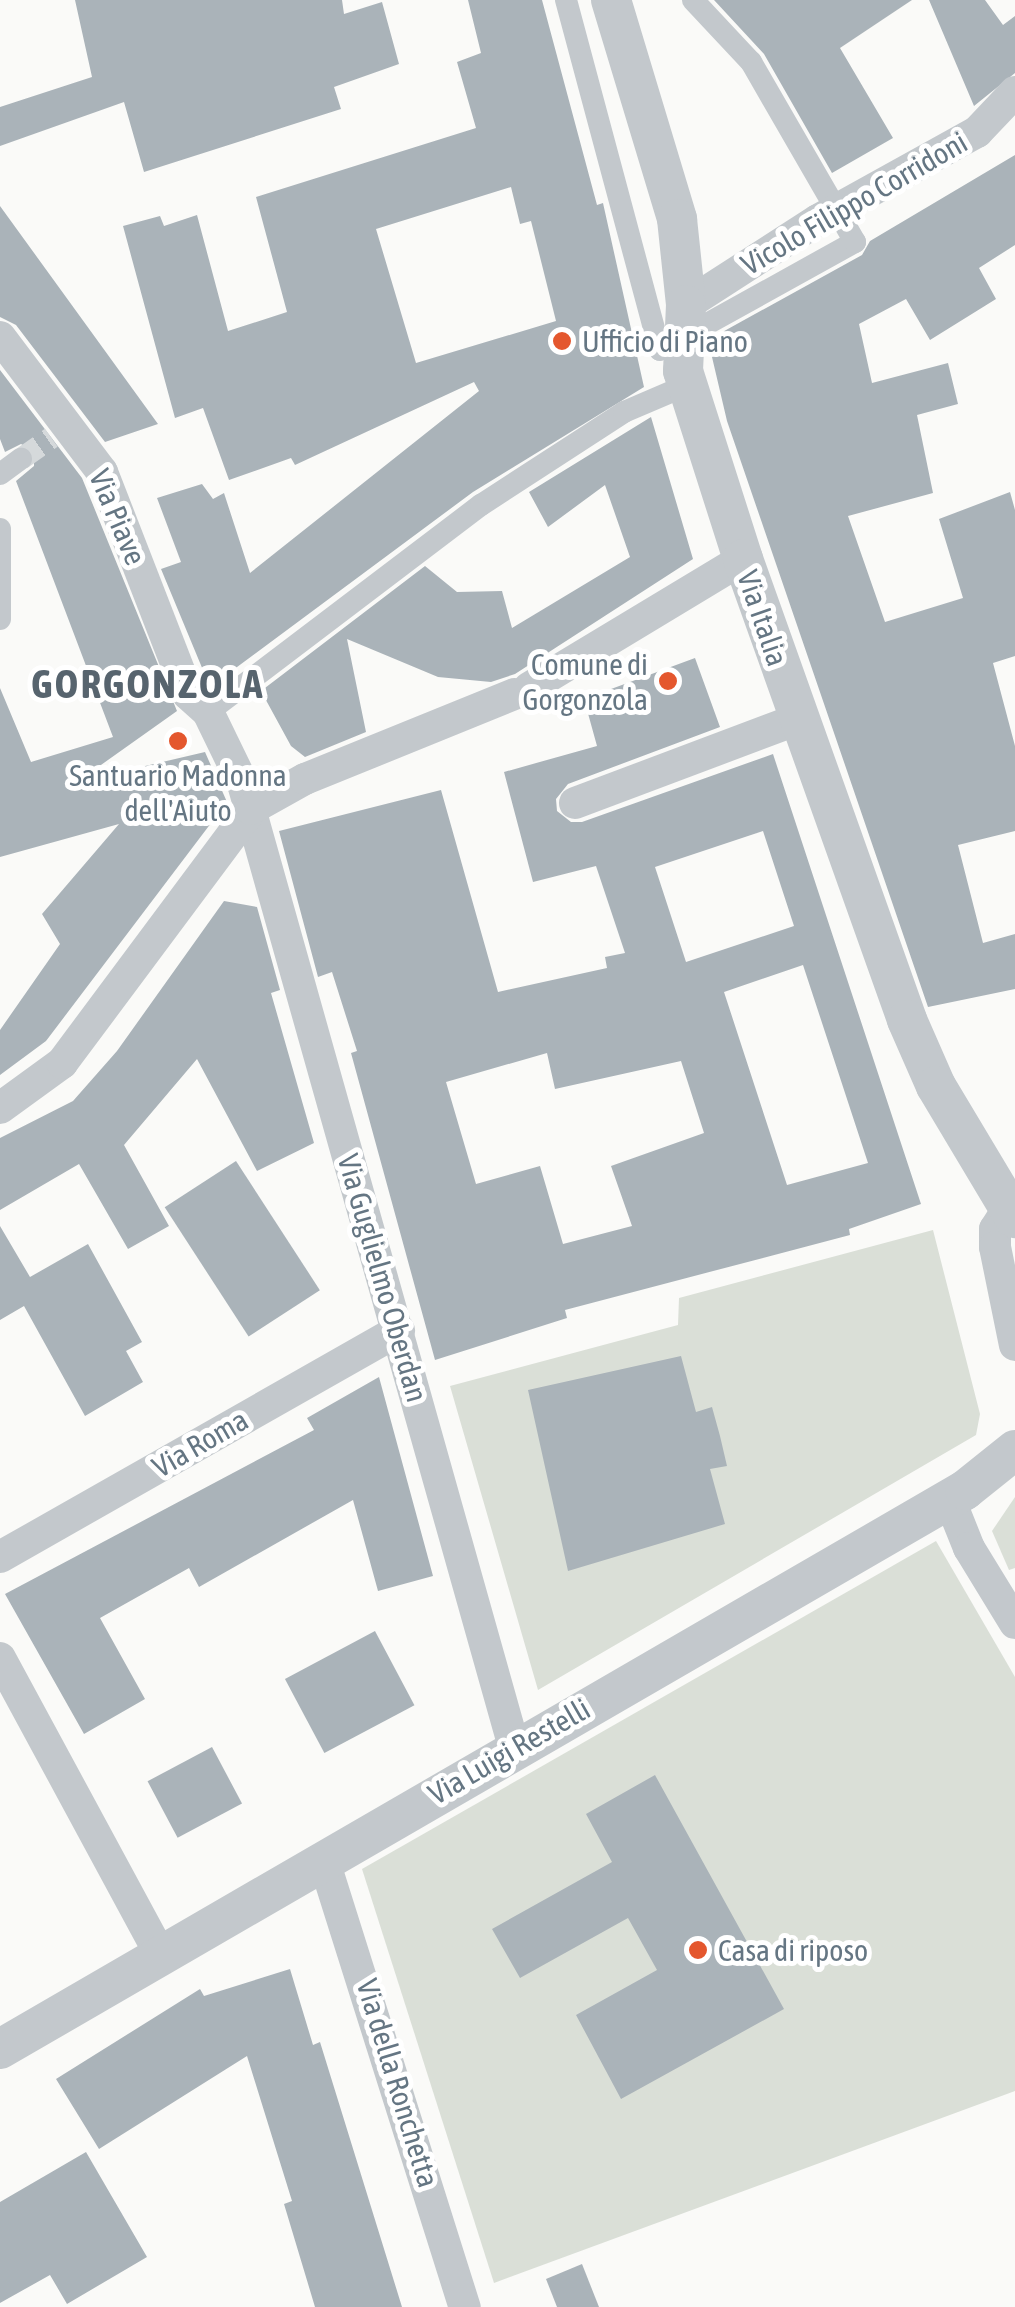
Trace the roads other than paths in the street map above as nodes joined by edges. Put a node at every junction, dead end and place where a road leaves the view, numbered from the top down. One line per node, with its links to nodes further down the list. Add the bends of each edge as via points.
1 (566, 0): 6 (street, via 660,350)
2 (611, 0): 6 (street, Via Italia, via 669,183)
3 (692, 0): 5 (street, via 751,62)
4 (1015, 92): 5 (street, Vicolo Filippo Corridoni, via 977,132)
5 (836, 210): 6 (street, Vicolo Filippo Corridoni)
6 (684, 322): 8 (street, Via Italia)
7 (0, 338): 14 (street, Via Piave, via 60,431 108,483 188,694)
8 (687, 385): 12 (street, Via Italia); 14 (street, via 624,412 482,505)
9 (21, 460): 10 (street)
10 (0, 474)
11 (0, 529): 13 (street)
12 (743, 560): 15 (street, Via Italia); 17 (street, via 522,691 306,778)
13 (0, 618)
14 (208, 712): 17 (street, Via Piave)
15 (798, 719): 16 (street); 19 (street, Via Italia, via 919,1050)
16 (574, 803)
17 (251, 809): 18 (street, via 70,1053); 20 (street, Via Guglielmo Oberdan)
18 (0, 1108)
19 (1012, 1213): 21 (street, Via Italia, via 994,1229)
20 (399, 1330): 24 (street, Via Roma); 27 (street, Via Guglielmo Oberdan)
21 (1015, 1345)
22 (1015, 1450): 23 (street, Via Luigi Restelli)
23 (949, 1498): 25 (street, via 969,1548); 27 (street, Via Luigi Restelli)
24 (0, 1557)
25 (1015, 1623)
26 (0, 1658): 29 (street)
27 (514, 1747): 28 (street, Via Luigi Restelli)
28 (324, 1860): 29 (street, Via Luigi Restelli); 31 (street, Via della Ronchetta)
29 (160, 1954): 30 (street, Via Luigi Restelli)
30 (0, 2049)
31 (465, 2307)

